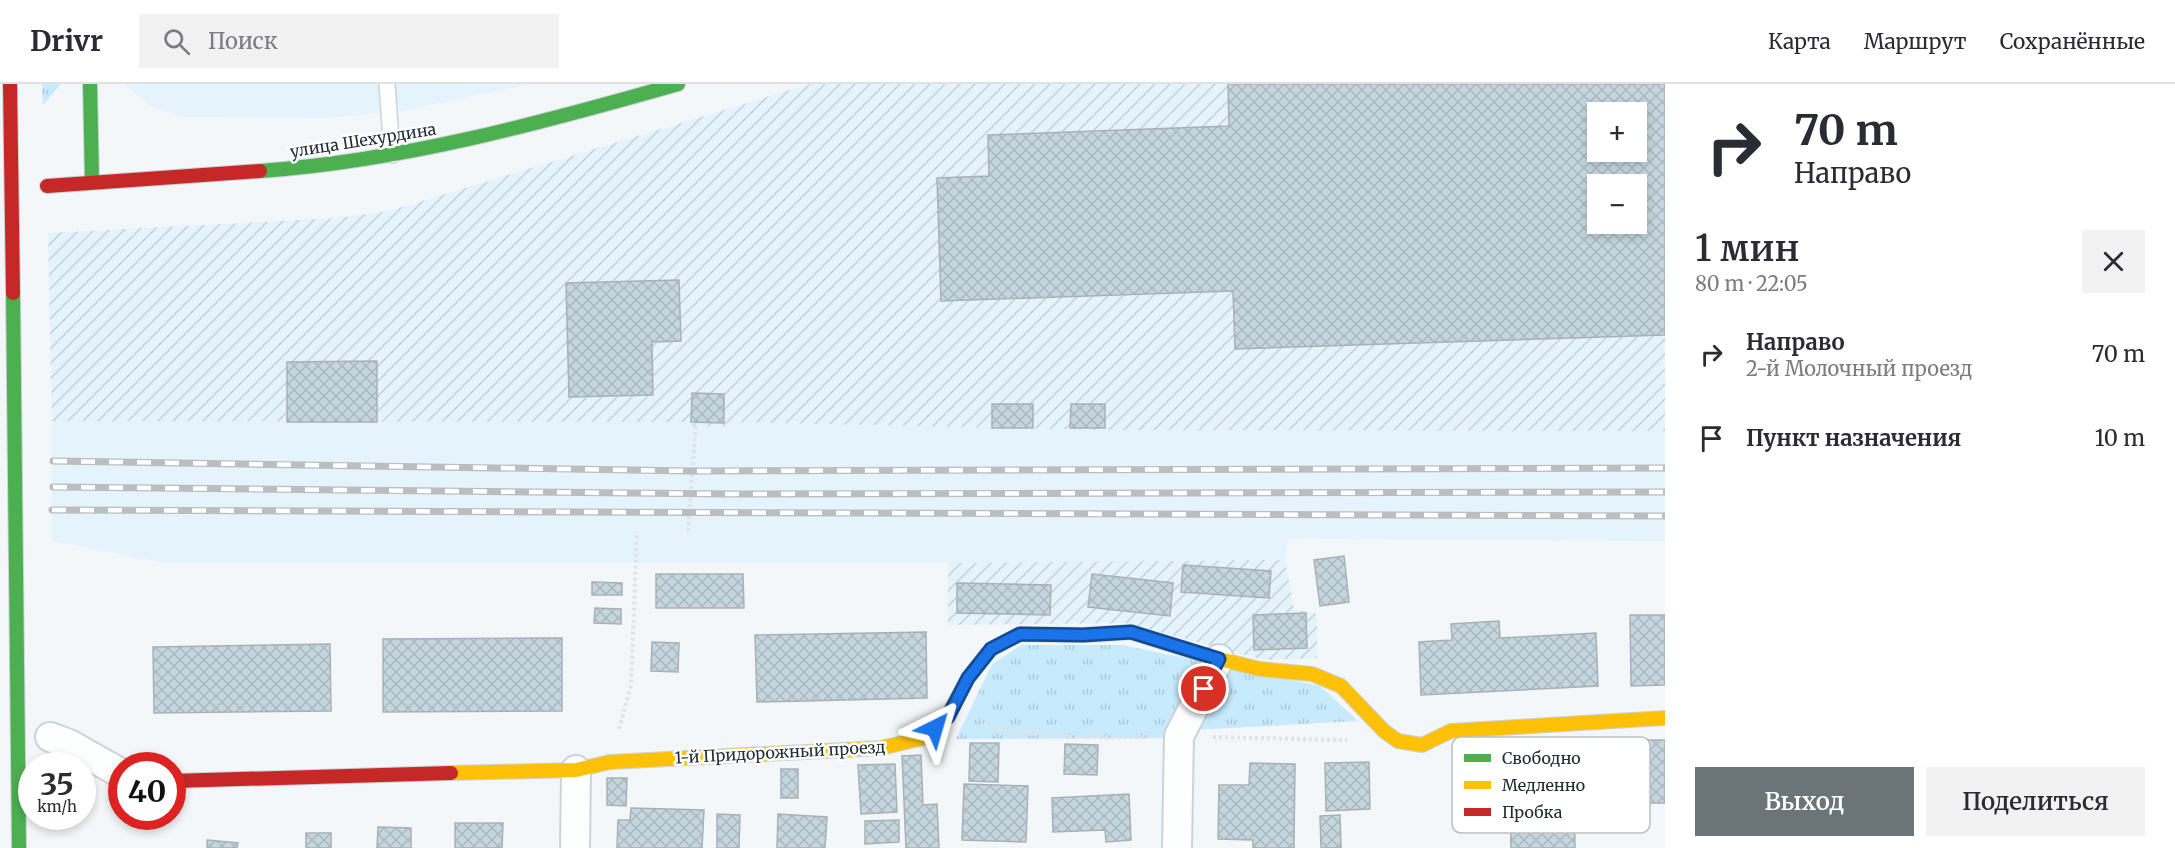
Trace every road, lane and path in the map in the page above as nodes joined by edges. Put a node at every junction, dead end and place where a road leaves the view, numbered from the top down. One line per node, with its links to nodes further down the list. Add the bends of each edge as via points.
1 (10, 84): 18 (street, bridge)
2 (90, 84): 6 (street)
3 (387, 84): 5 (lane)
4 (677, 84): 5 (street, улица Шехурдина, via 559,118)
5 (392, 154): 6 (street, улица Шехурдина, via 306,168)
6 (92, 182): 7 (street, улица Шехурдина)
7 (47, 186)
8 (696, 423): 9 (path)
9 (688, 531)
10 (637, 532): 14 (path, via 631,685)
11 (1219, 659): 12 (street, 1-й Придорожный проезд, via 1260,669 1312,674 1341,686 1384,731 1398,741 1422,745 1451,731); 14 (street, 1-й Придорожный проезд, via 1131,632 1020,634 991,649 968,678 948,717 923,738 881,748); 20 (street, via 1179,736)
12 (1665, 718)
13 (50, 736): 15 (street)
14 (610, 762): 16 (street, 1-й Придорожный проезд)
15 (108, 766)
16 (576, 770): 17 (street, 1-й Придорожный проезд); 19 (street)
17 (186, 781)
18 (19, 848)
19 (575, 848)
20 (1177, 848)

